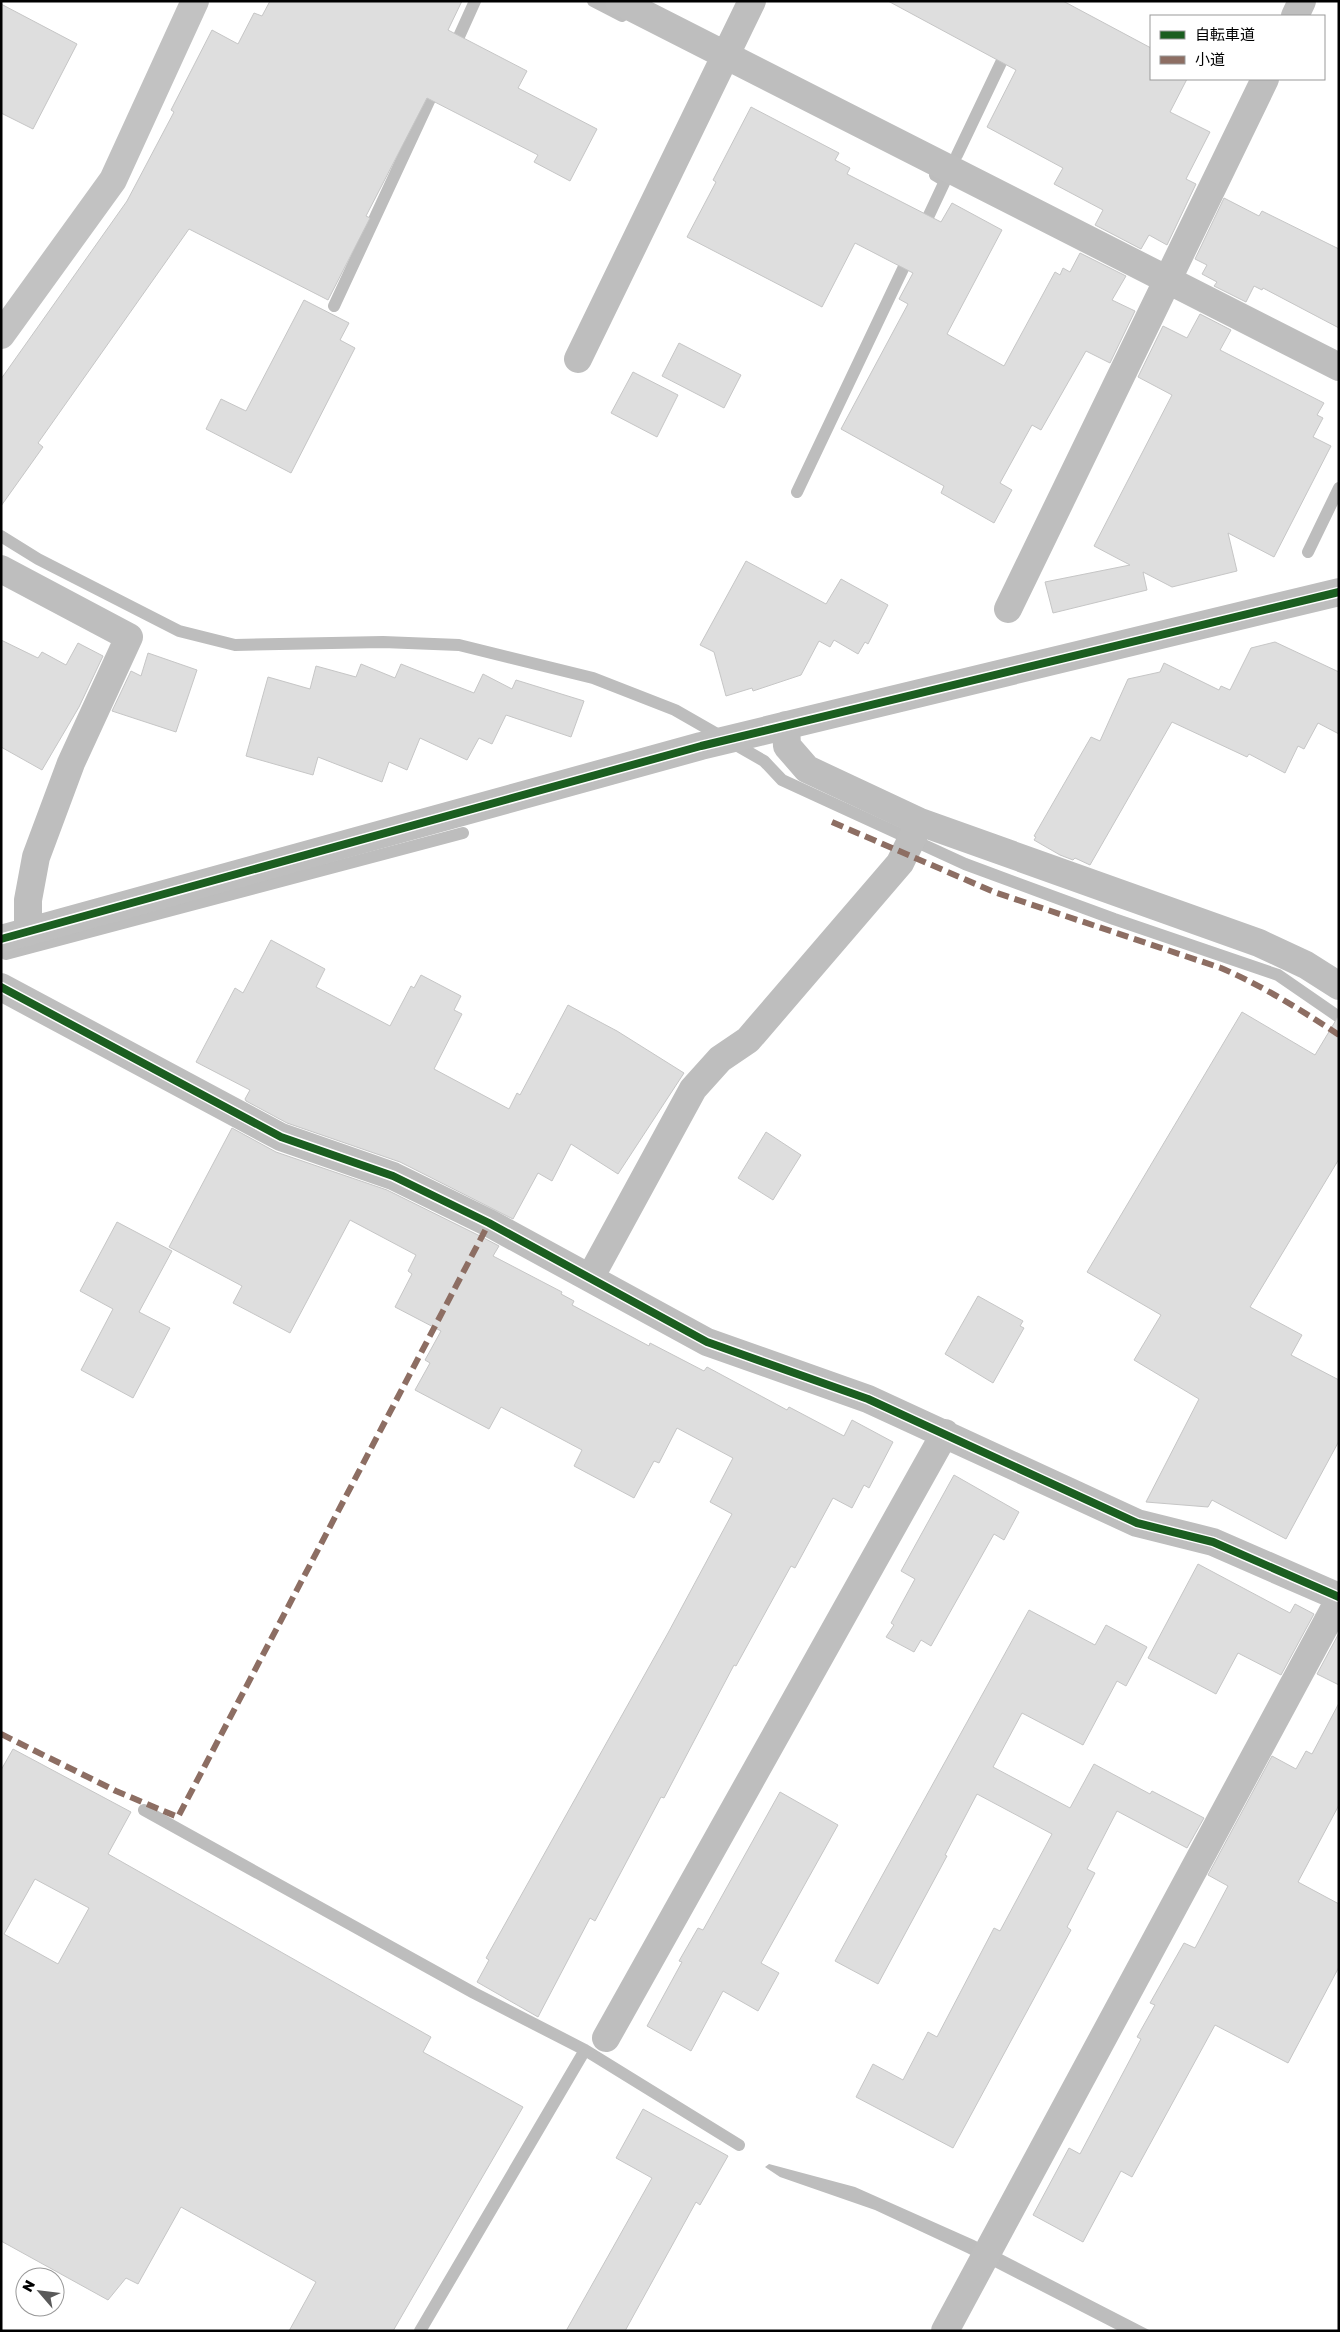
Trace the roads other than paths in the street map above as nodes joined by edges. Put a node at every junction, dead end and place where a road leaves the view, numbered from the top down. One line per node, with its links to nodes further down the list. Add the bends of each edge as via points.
1 (195, 1): 9 (street, via 114,180)
2 (619, 1): 6 (street)
3 (752, 1): 6 (street)
4 (1302, 1): 5 (street)
5 (1295, 15)
6 (726, 55): 8 (street); 10 (street)
7 (1265, 80): 8 (street)
8 (1168, 280): 11 (street); 14 (street)
9 (1, 335)
10 (578, 359)
11 (1339, 367)
12 (1, 568): 17 (street, via 128,637 71,763 36,857 28,900)
13 (1339, 592): 15 (street)
14 (1008, 609)
15 (786, 725): 16 (street, via 787,746 807,769); 17 (street)
16 (915, 834): 19 (street, via 1259,943 1306,965); 21 (street, via 900,863 748,1040 720,1059 693,1089)
17 (28, 932): 18 (street)
18 (1, 939)
19 (1339, 986)
20 (1, 987): 21 (street, via 281,1137 393,1176)
21 (590, 1278): 22 (street, via 707,1342 868,1398)
22 (945, 1433): 23 (street, via 1138,1523 1213,1542); 24 (street)
23 (1339, 1599): 25 (street)
24 (606, 2038)
25 (945, 2331)

